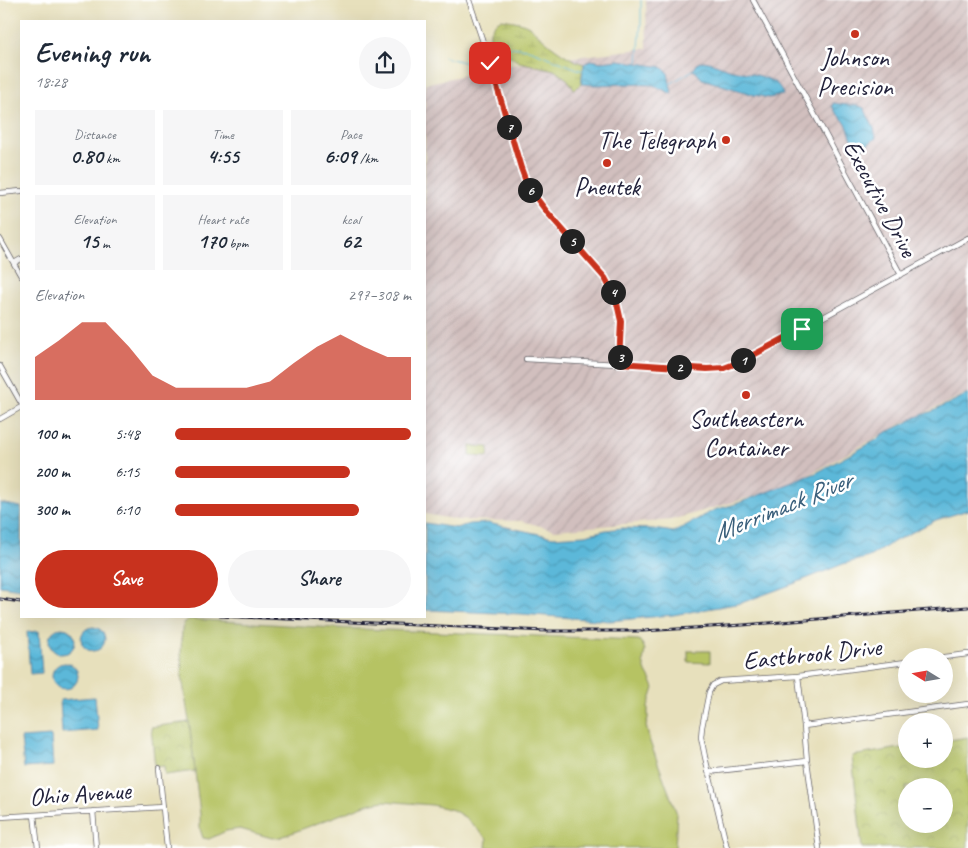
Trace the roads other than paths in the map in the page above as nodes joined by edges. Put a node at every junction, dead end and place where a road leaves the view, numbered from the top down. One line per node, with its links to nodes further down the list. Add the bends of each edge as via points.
1 (470, 0): 12 (street, via 528,187 605,278 616,299 621,321)
2 (753, 0): 10 (street, Executive Drive)
3 (20, 191): 4 (street)
4 (0, 193)
5 (968, 238): 10 (street)
6 (0, 239): 8 (street)
7 (20, 260): 8 (street)
8 (14, 263): 9 (street)
9 (20, 274)
10 (901, 275): 12 (street, Executive Drive, via 728,367 707,369)
11 (526, 359): 12 (street, Executive Drive)
12 (619, 363)
13 (0, 366): 14 (street)
14 (20, 401)
15 (20, 408): 16 (street)
16 (0, 420)
17 (968, 654): 18 (street)
18 (953, 656)
19 (898, 663): 20 (street, Eastbrook Drive)
20 (798, 676): 22 (street); 25 (street, Eastbrook Drive, via 721,681 714,685 709,692 701,732)
21 (968, 704): 22 (street)
22 (804, 726): 23 (street)
23 (807, 762): 25 (street); 34 (street)
24 (159, 768): 26 (street)
25 (708, 772): 33 (street)
26 (163, 807): 27 (street, Ohio Avenue); 32 (street)
27 (93, 811): 28 (street, Ohio Avenue); 31 (street)
28 (34, 815): 29 (street, Ohio Avenue); 30 (street)
29 (0, 817)
30 (38, 848)
31 (96, 848)
32 (167, 848)
33 (727, 848)
34 (819, 848)

